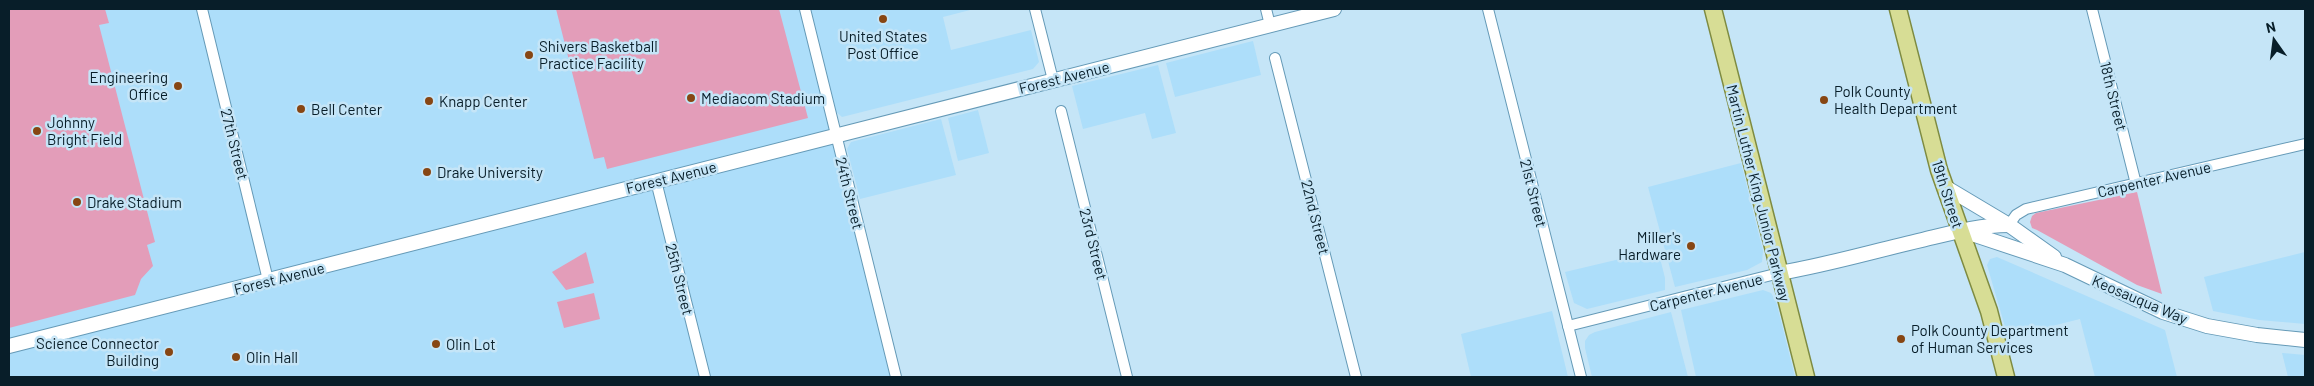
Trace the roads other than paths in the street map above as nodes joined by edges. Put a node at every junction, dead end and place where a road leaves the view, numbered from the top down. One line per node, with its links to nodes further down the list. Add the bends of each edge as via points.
1 (202, 9): 23 (street, 27th Street)
2 (804, 9): 14 (street, 24th Street)
3 (1035, 9): 12 (street)
4 (1266, 9): 10 (street)
5 (1334, 9): 10 (main road, Forest Avenue)
6 (1488, 9): 24 (street, 21st Street)
7 (1712, 9): 22 (main road, Martin Luther King Junior Parkway)
8 (1898, 9): 18 (main road, 19th Street, via 1937,161)
9 (2092, 9): 17 (street, 18th Street)
10 (1270, 25): 12 (main road, Forest Avenue)
11 (1275, 58): 30 (street, 22nd Street)
12 (1053, 80): 14 (main road, Forest Avenue)
13 (1061, 111): 29 (street, 23rd Street)
14 (836, 136): 16 (main road, Forest Avenue); 28 (street, 24th Street)
15 (2305, 144): 17 (street, Carpenter Avenue)
16 (656, 181): 23 (main road, Forest Avenue); 27 (street, 25th Street)
17 (2136, 184): 19 (street, Carpenter Avenue, via 2026,209)
18 (1947, 188): 19 (main road, Keosauqua Way); 20 (main road, 19th Street)
19 (2009, 224): 20 (main road, Carpenter Avenue); 21 (main road, Keosauqua Way)
20 (1960, 230): 21 (main road, Keosauqua Way); 22 (main road, Carpenter Avenue, via 1816,267); 33 (main road, 19th Street, via 1990,311)
21 (2065, 265): 25 (main road, Keosauqua Way, via 2163,312 2207,326)
22 (1779, 273): 24 (street, Carpenter Avenue); 32 (main road, Martin Luther King Junior Parkway)
23 (268, 280): 26 (main road, Forest Avenue)
24 (1568, 326): 31 (street, 21st Street)
25 (2305, 340)
26 (9, 346)
27 (705, 377)
28 (896, 377)
29 (1127, 377)
30 (1356, 377)
31 (1581, 377)
32 (1806, 377)
33 (2006, 377)

